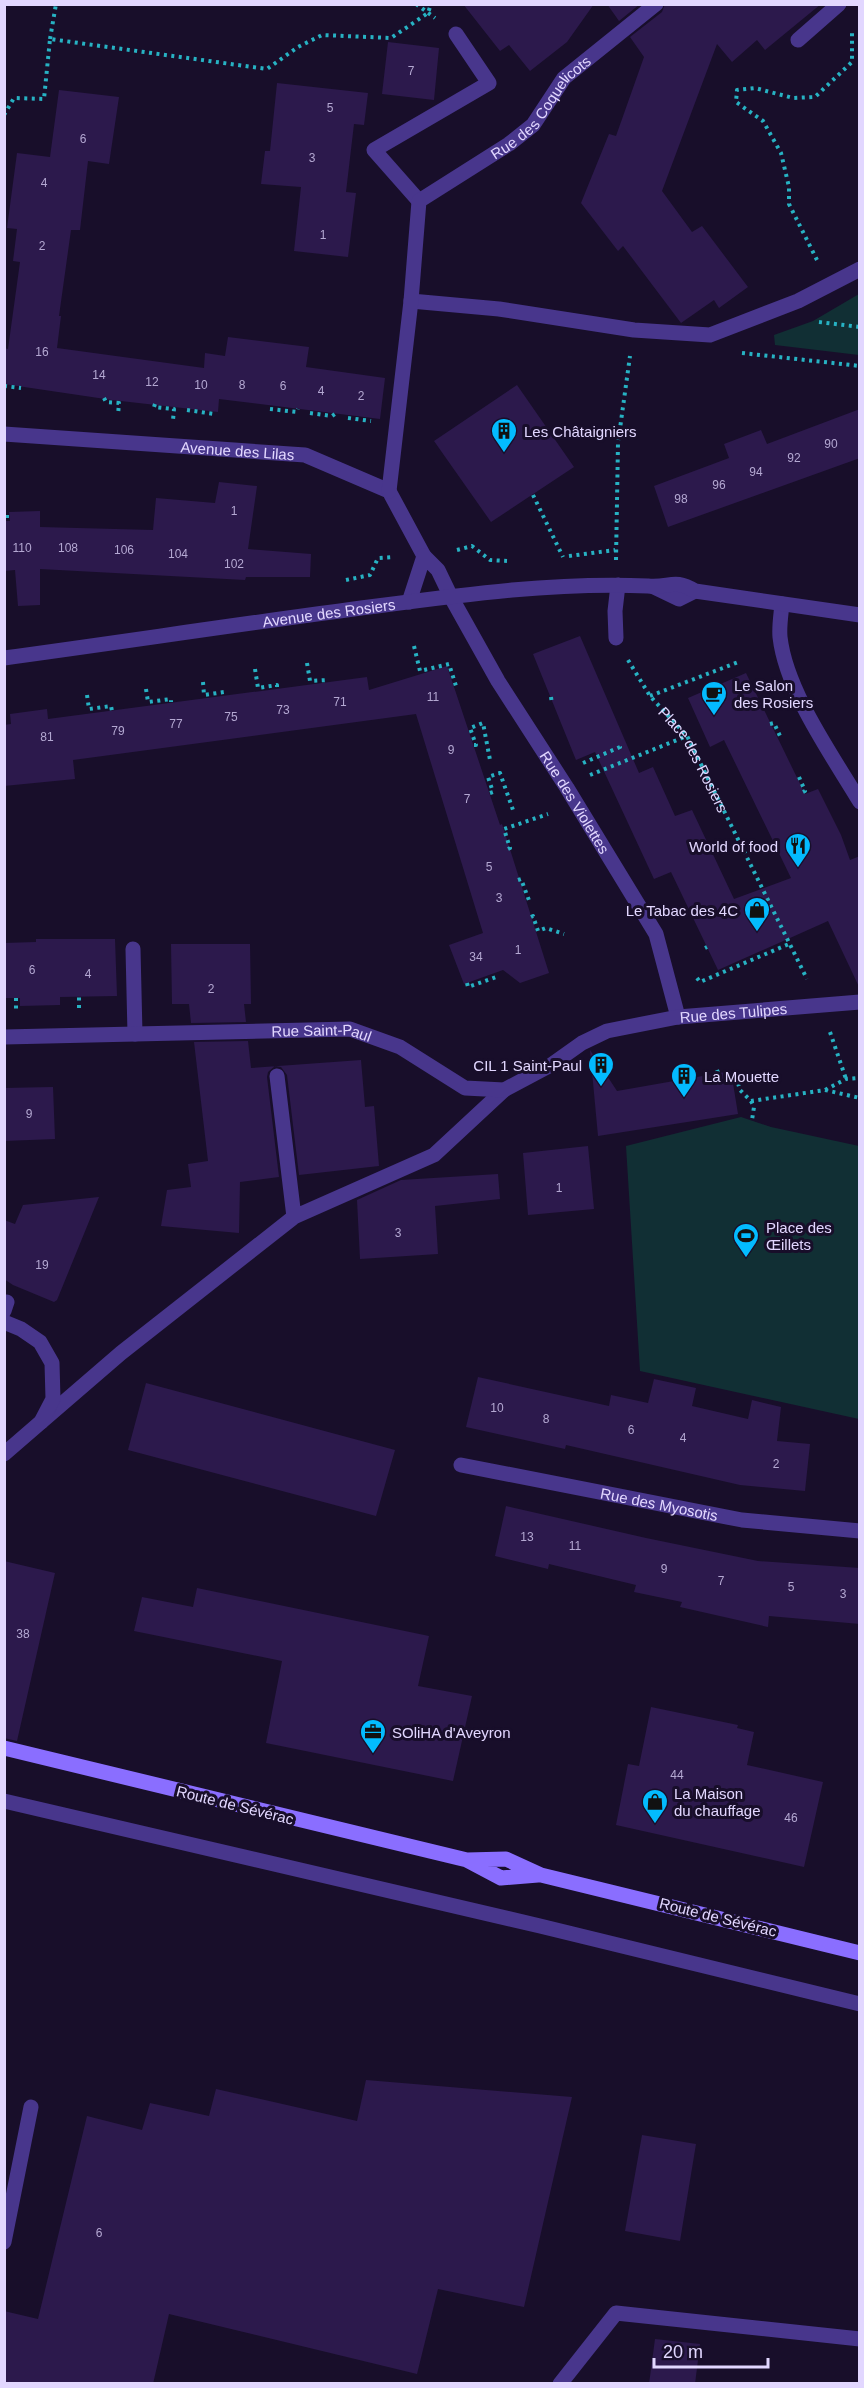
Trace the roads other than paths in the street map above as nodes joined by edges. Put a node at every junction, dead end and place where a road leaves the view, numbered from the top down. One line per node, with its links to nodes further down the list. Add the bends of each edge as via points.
1 (656, 4): 5 (street, Rue des Coquelicots, via 564,78 532,125)
2 (839, 4): 4 (street)
3 (456, 34): 5 (street, via 489,83 374,150)
4 (798, 40)
5 (419, 201): 7 (street)
6 (860, 269): 7 (street, via 798,301 710,335 634,330 500,309)
7 (411, 301): 9 (street)
8 (4, 434): 9 (street, Avenue des Lilas, via 305,455)
9 (389, 491): 10 (street)
10 (424, 556): 12 (street, via 438,570); 13 (street)
11 (618, 585): 12 (street, Avenue des Rosiers); 14 (street, Avenue des Rosiers, via 654,587 679,599 695,591); 16 (street)
12 (451, 597): 13 (street, Avenue des Rosiers); 21 (street, Rue des Violettes, via 498,681 656,934)
13 (409, 602): 17 (street, Avenue des Rosiers)
14 (782, 604): 15 (street, Avenue des Rosiers); 18 (street, via 780,635 785,661 804,707)
15 (860, 615)
16 (616, 638)
17 (4, 658)
18 (860, 802)
19 (133, 949): 22 (street)
20 (860, 1002): 21 (street, Rue des Tulipes)
21 (678, 1017): 25 (street, Rue des Tulipes, via 607,1031)
22 (135, 1034): 23 (street, Rue Saint-Paul); 25 (street, Rue Saint-Paul, via 350,1029 400,1047 465,1088)
23 (4, 1037)
24 (277, 1076): 26 (street)
25 (504, 1090): 26 (street, via 434,1155)
26 (294, 1217): 28 (street, via 121,1353)
27 (4, 1322): 28 (street, via 40,1342 52,1363 53,1399)
28 (41, 1422): 29 (street)
29 (4, 1454)
30 (461, 1465): 31 (street, Rue des Myosotis, via 742,1520)
31 (860, 1531)
32 (4, 1748): 34 (main road, Route de Sévérac, via 467,1860 506,1859 541,1875)
33 (4, 1801): 35 (street)
34 (860, 1953)
35 (860, 2004)
36 (32, 2107): 37 (street)
37 (4, 2242)
38 (860, 2339): 39 (street, via 616,2313)
39 (560, 2384)

